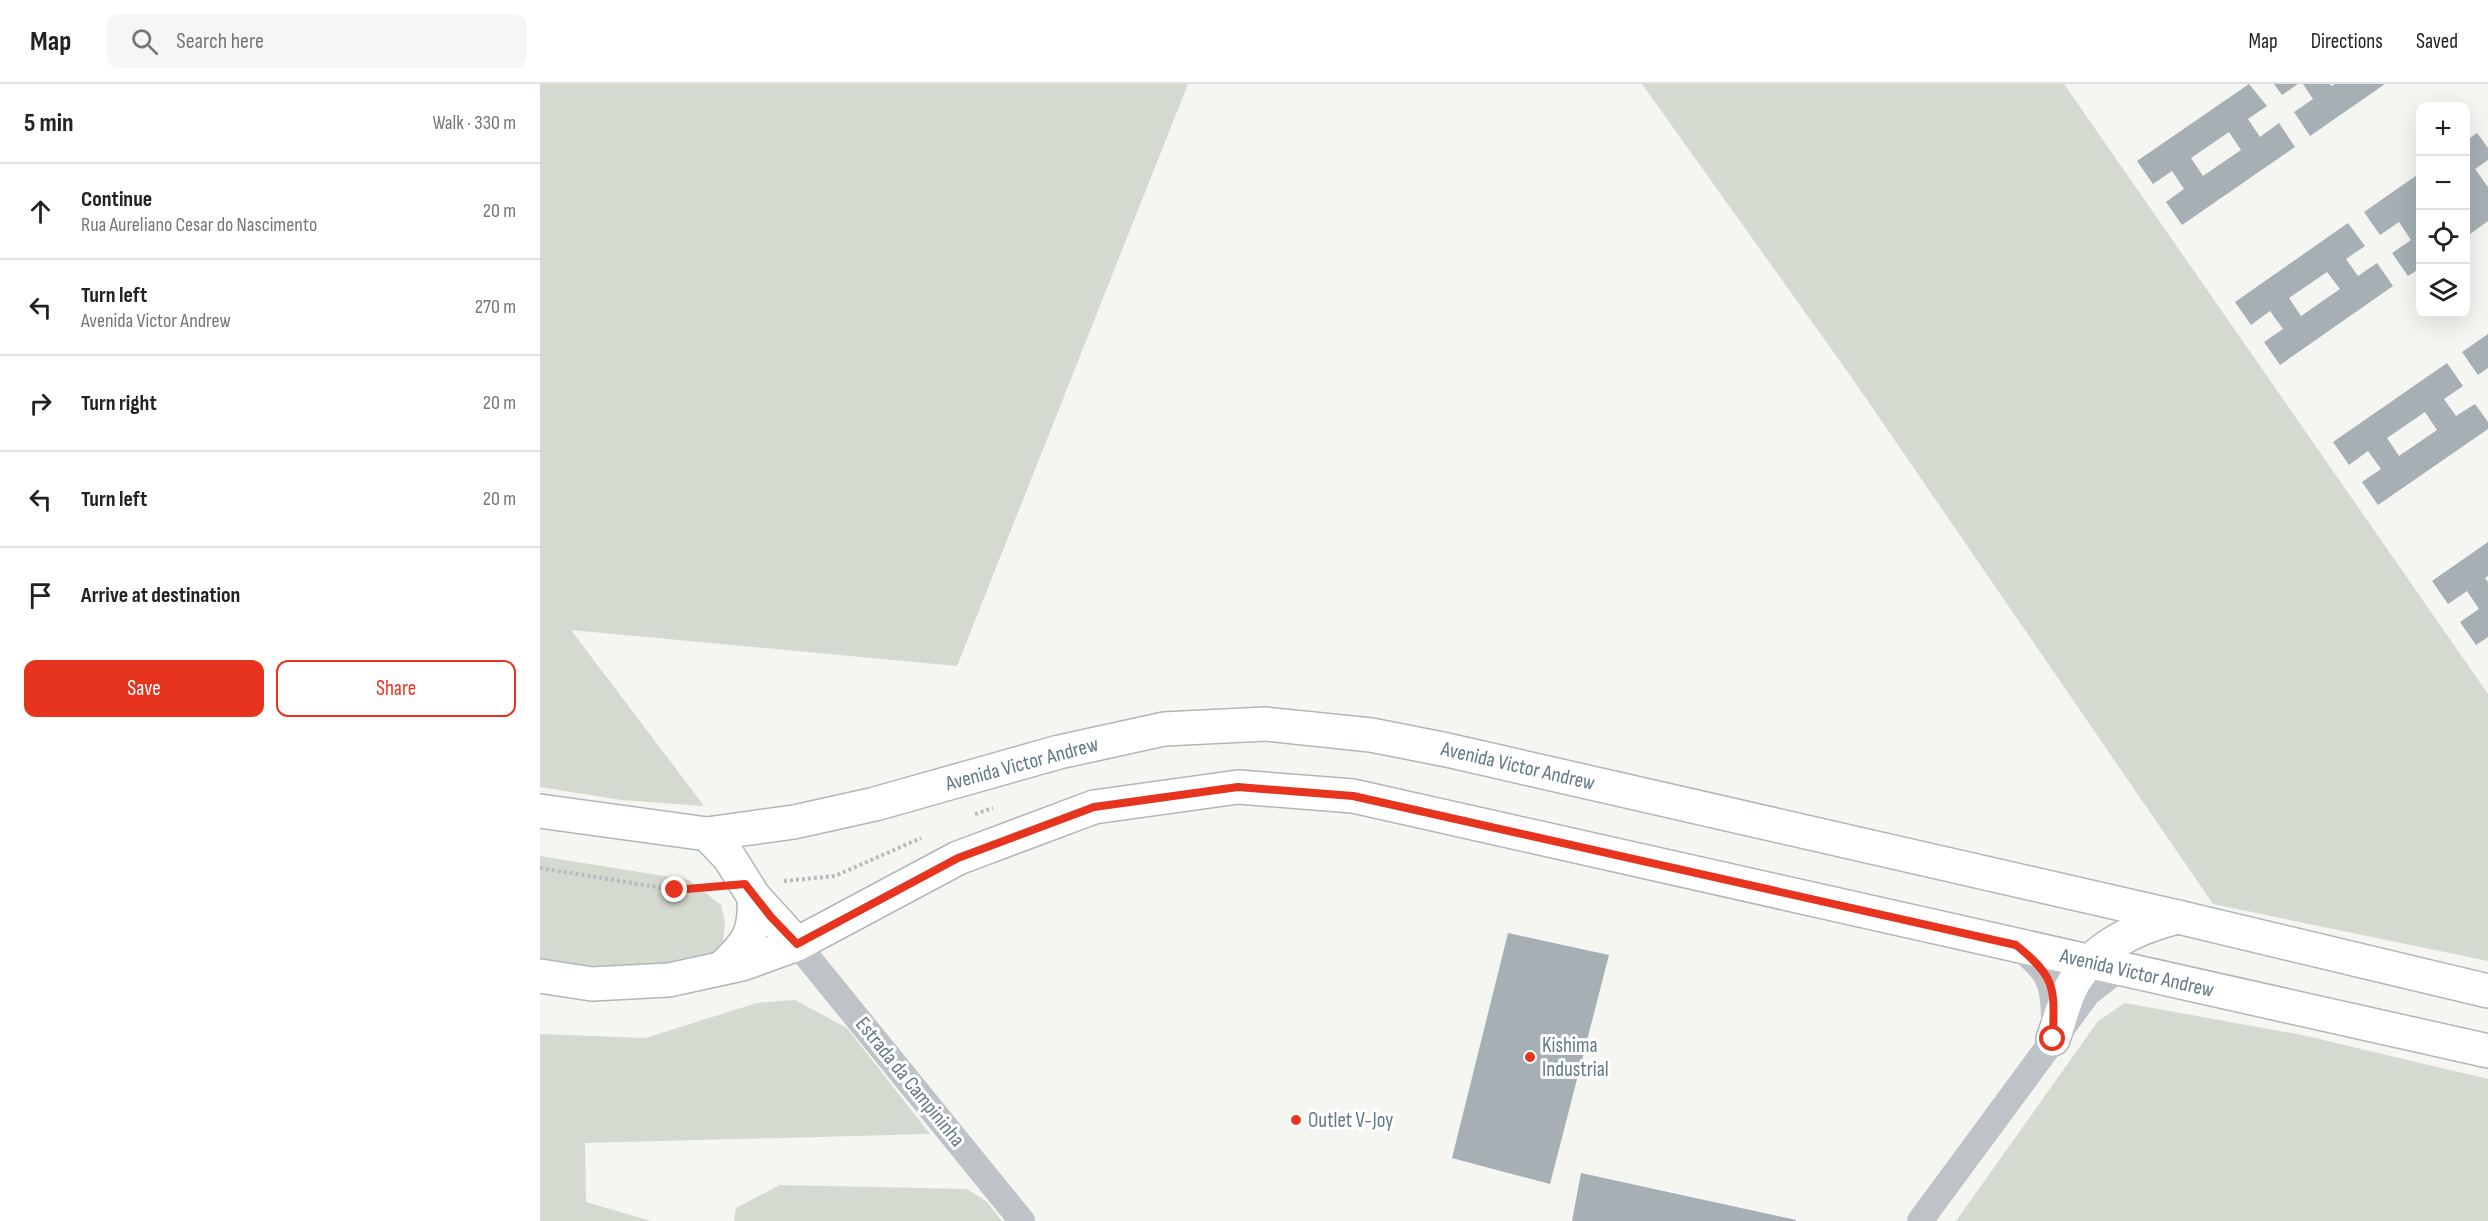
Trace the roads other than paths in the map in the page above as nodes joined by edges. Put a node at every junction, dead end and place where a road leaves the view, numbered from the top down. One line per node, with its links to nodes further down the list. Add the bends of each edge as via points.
1 (540, 811): 2 (main road, Avenida Victor Andrew)
2 (707, 834): 3 (main road, via 729,857); 4 (main road, Avenida Victor Andrew, via 794,822 875,804 1059,752 1164,729 1265,724 1371,735 1447,750)
3 (749, 890): 5 (main road); 8 (main road, via 755,921 743,949)
4 (2178, 917): 7 (main road, via 2133,932); 10 (main road, Avenida Victor Andrew)
5 (797, 944): 6 (main road, Avenida Victor Andrew, via 958,858 1094,807 1238,787 1353,796); 8 (main road, Avenida Victor Andrew); 13 (street, Estrada da Campininha)
6 (2016, 945): 7 (main road, Avenida Victor Andrew); 11 (street, via 2038,963 2054,990)
7 (2105, 965): 11 (main road, via 2073,983); 12 (main road, Avenida Victor Andrew)
8 (722, 968): 9 (main road, Avenida Victor Andrew, via 669,980 603,983)
9 (540, 976)
10 (2488, 991)
11 (2053, 1039): 14 (street)
12 (2488, 1051)
13 (1022, 1221)
14 (1920, 1221)

